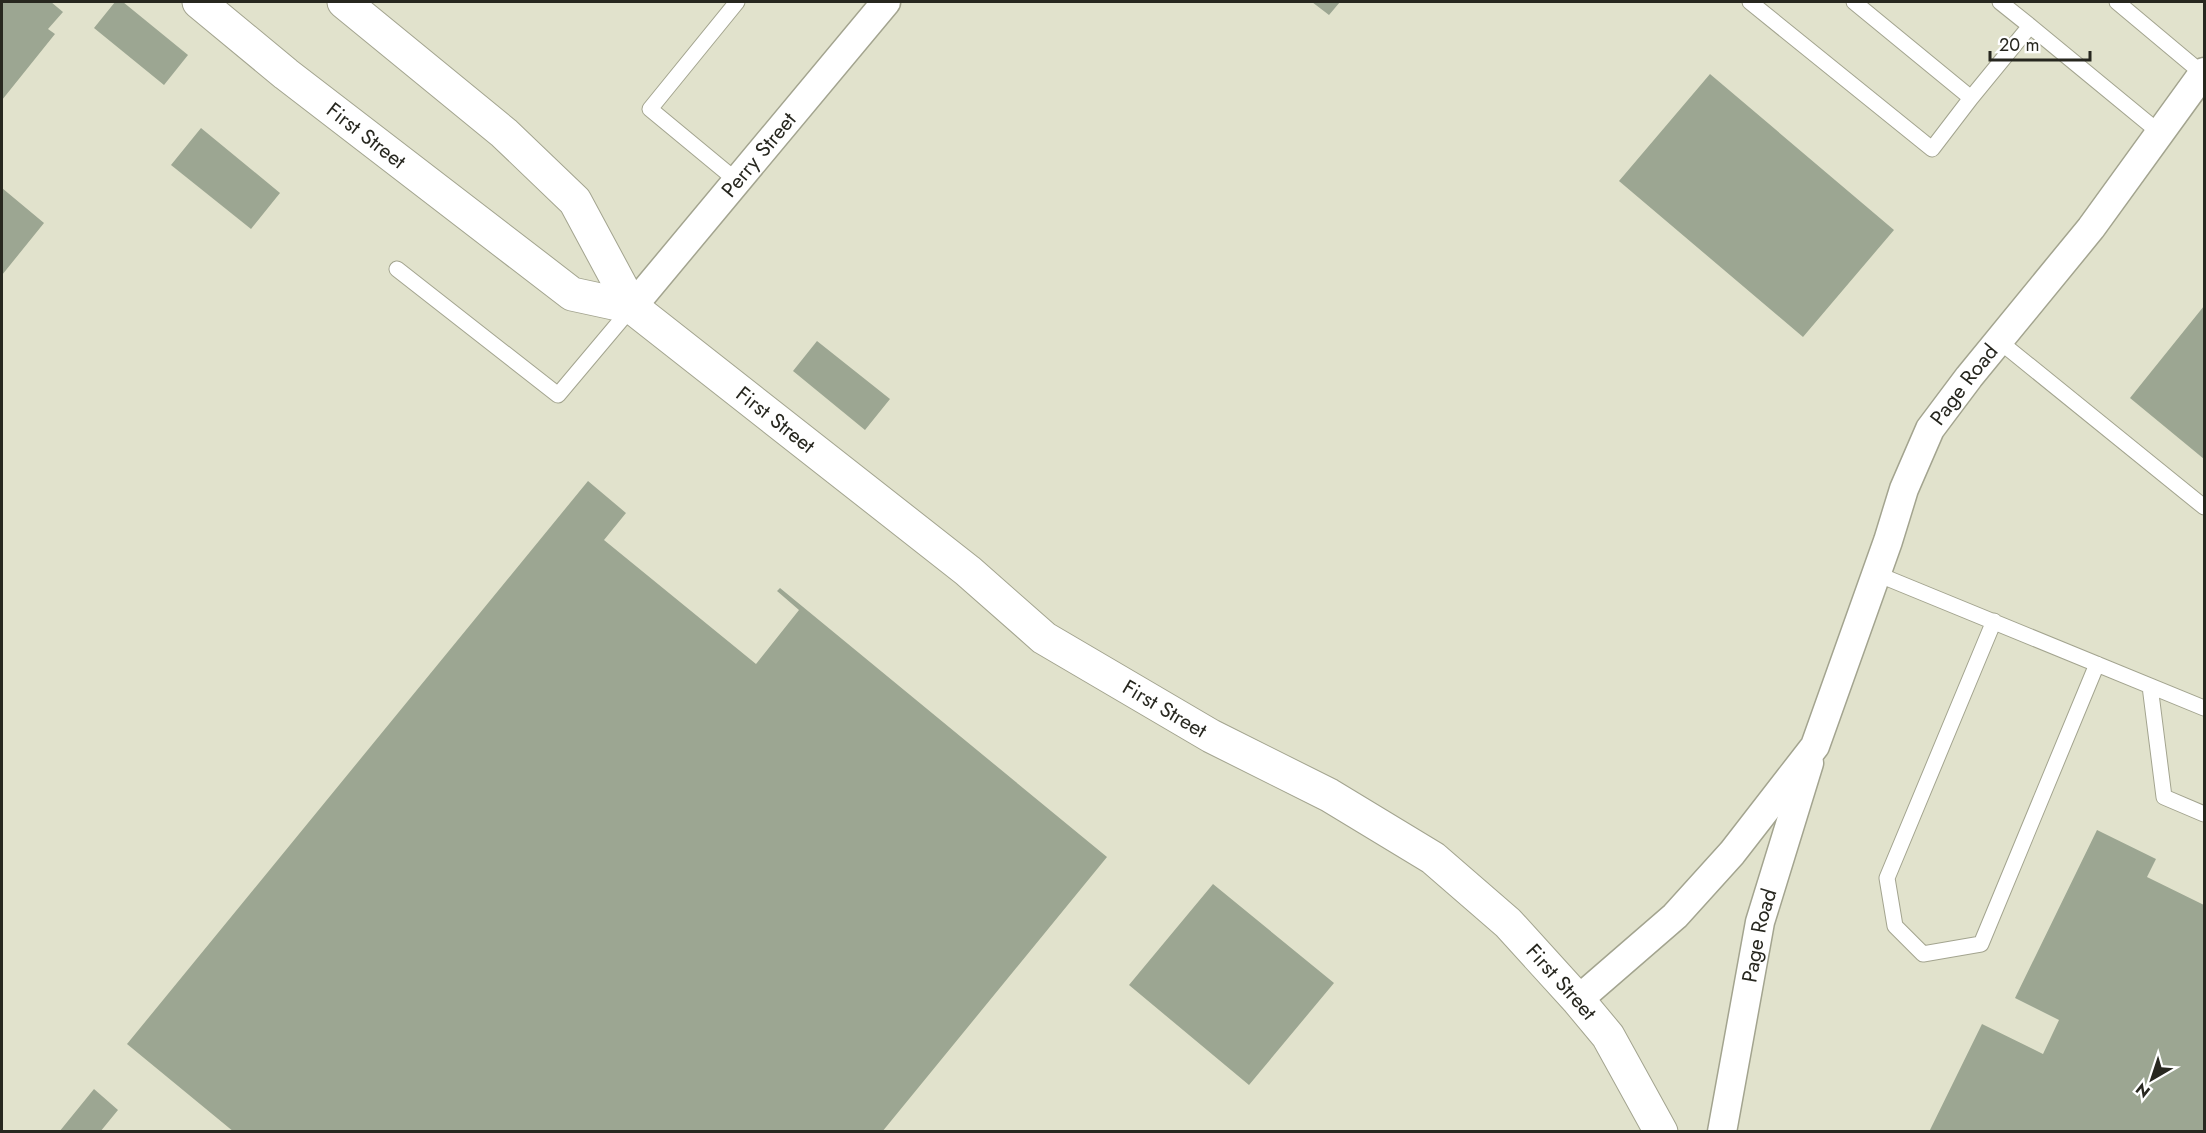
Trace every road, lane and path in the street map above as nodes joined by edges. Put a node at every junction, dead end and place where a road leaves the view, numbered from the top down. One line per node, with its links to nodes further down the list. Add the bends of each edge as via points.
1 (199, 2): 15 (street, First Street, via 286,74 572,294)
2 (344, 2): 15 (street, First Street, via 504,133 575,201)
3 (737, 2): 13 (lane, via 650,109)
4 (886, 2): 13 (street, Perry Street)
5 (1750, 2): 11 (lane, via 1932,149)
6 (1854, 2): 11 (lane)
7 (2000, 2): 9 (lane)
8 (2117, 2): 10 (lane)
9 (2030, 26): 11 (lane); 12 (lane)
10 (2204, 73): 12 (street, Page Road)
11 (1971, 98)
12 (2160, 133): 16 (street, Page Road, via 2091,228)
13 (737, 181): 15 (street, Perry Street)
14 (397, 269): 15 (lane, via 558,395)
15 (632, 307): 25 (street, First Street, via 968,571 1044,638 1211,736 1329,795 1433,858 1508,923)
16 (1998, 341): 17 (lane); 18 (street, Page Road, via 1930,429 1904,489)
17 (2205, 507)
18 (1877, 573): 19 (lane); 23 (street, Page Road)
19 (1994, 621): 20 (lane); 20 (lane, via 1887,878 1895,926 1923,954 1981,944)
20 (2097, 664): 21 (lane)
21 (2150, 686): 22 (lane); 24 (lane, via 2164,797)
22 (2205, 708)
23 (1815, 746): 25 (street, Page Road, via 1732,853 1675,916); 27 (street, Page Road, via 1761,922)
24 (2205, 814)
25 (1578, 1000): 26 (street, First Street, via 1608,1036)
26 (1660, 1131)
27 (1722, 1131)

